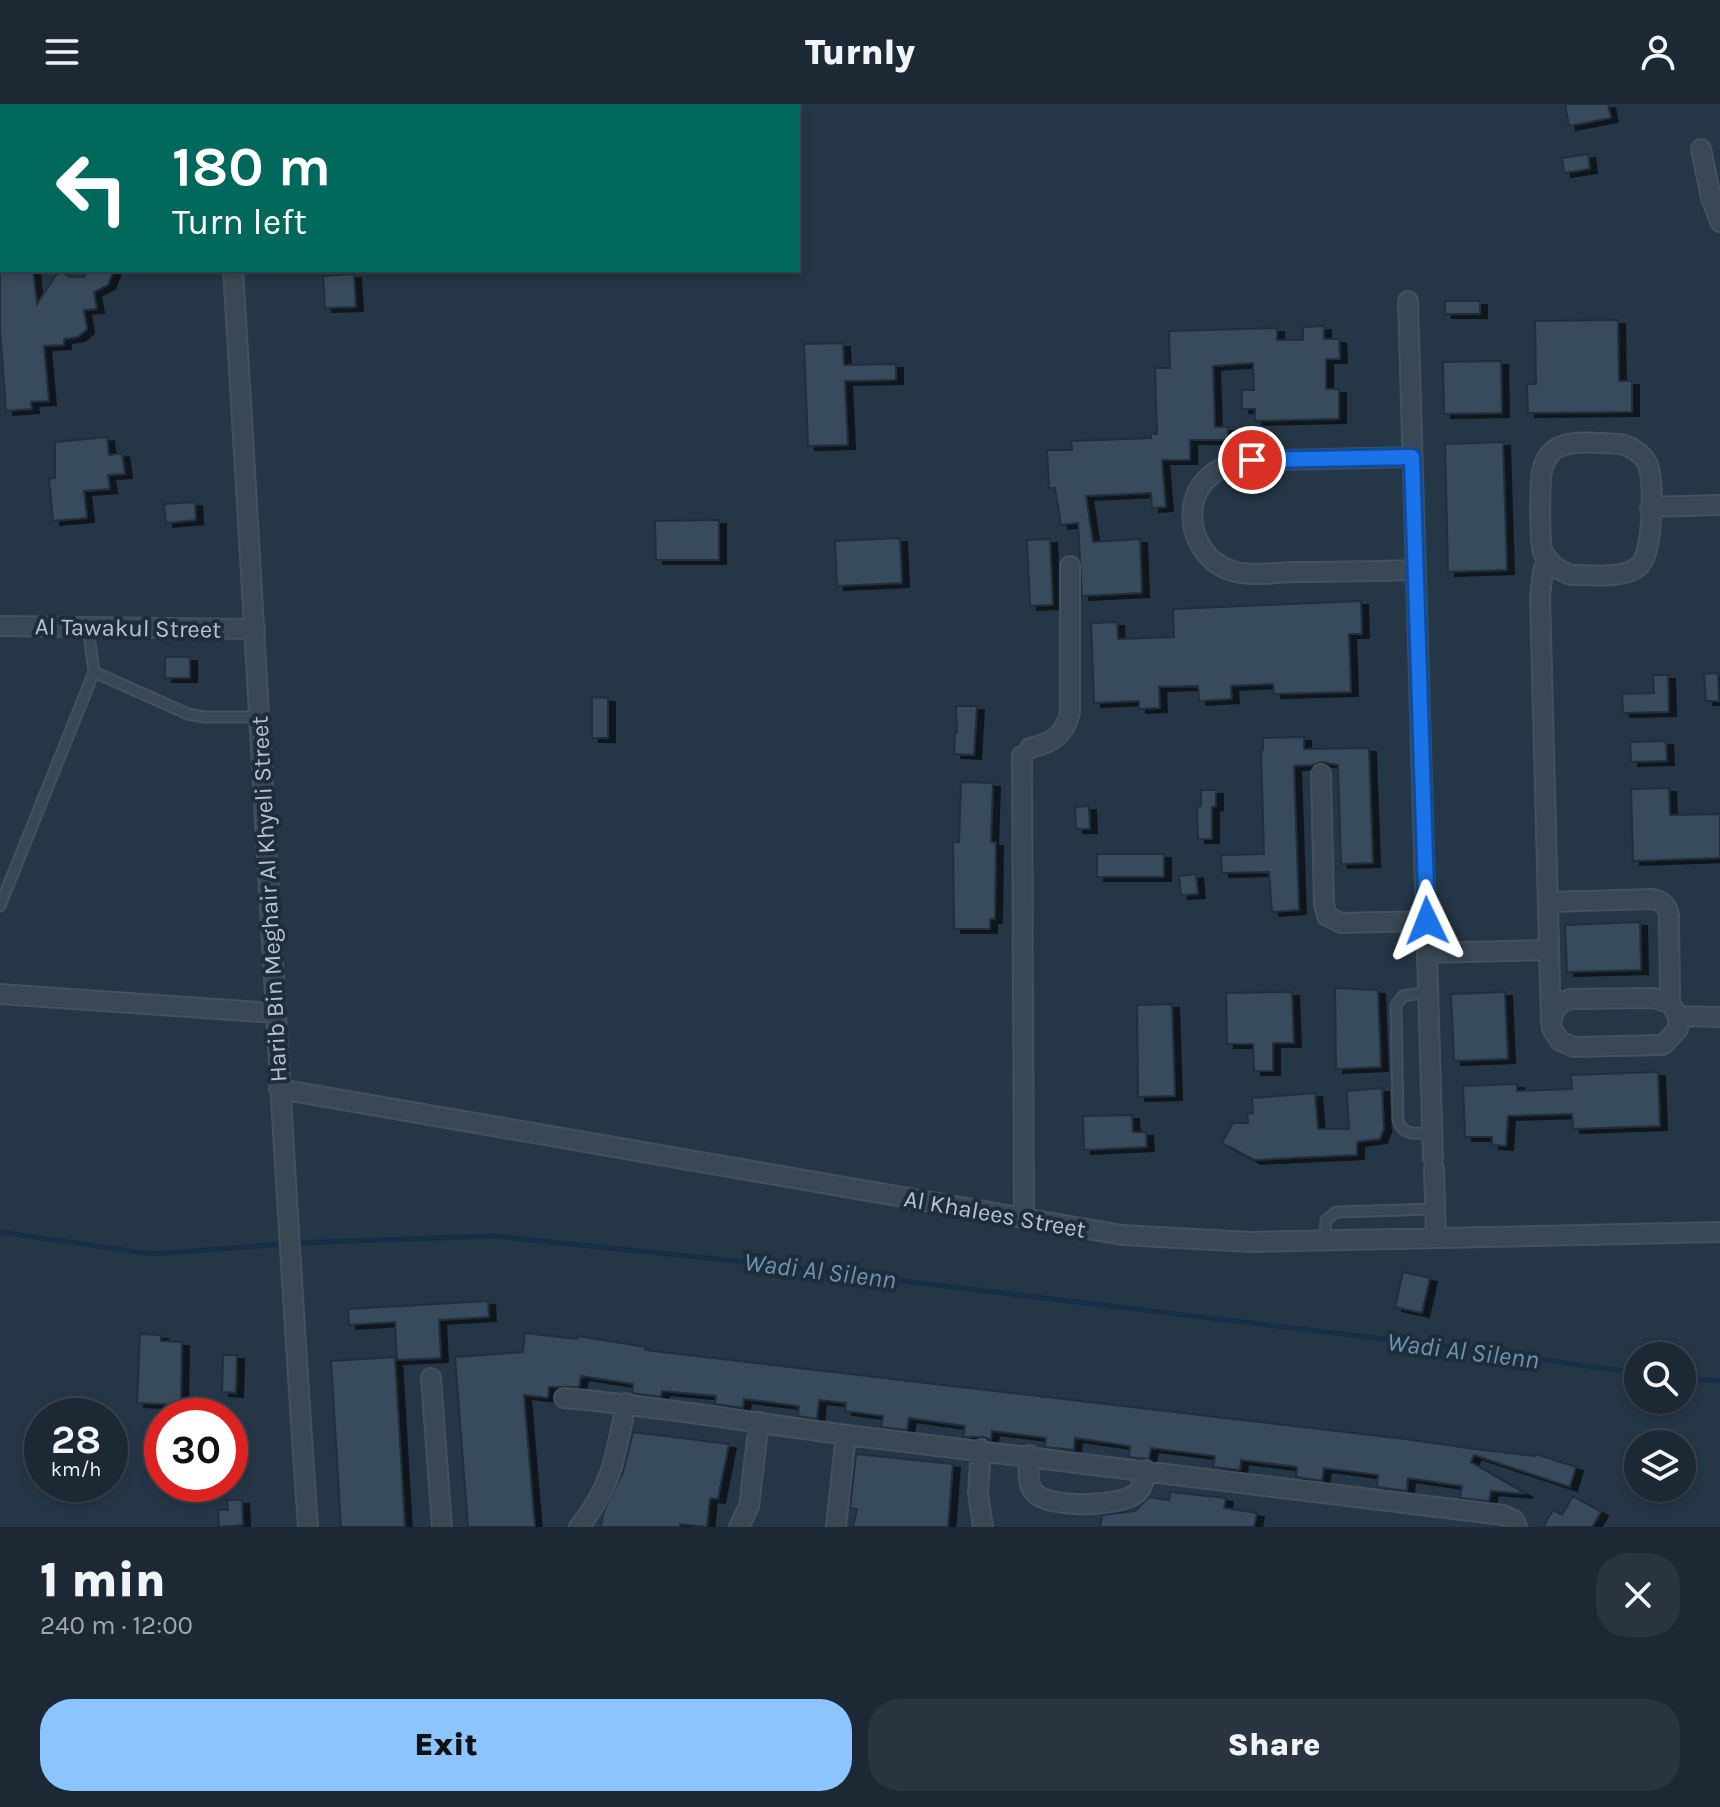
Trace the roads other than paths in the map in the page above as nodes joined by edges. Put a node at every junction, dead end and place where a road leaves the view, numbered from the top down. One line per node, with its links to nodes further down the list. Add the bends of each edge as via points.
1 (1701, 149): 2 (street)
2 (1720, 222)
3 (233, 272): 13 (street, Harib Bin Meghair Al Khyeli Street)
4 (1408, 301): 5 (street)
5 (1412, 457): 10 (street); 10 (street, via 1237,461 1222,466 1200,487 1191,517 1200,546 1210,558 1237,572)
6 (1720, 505): 7 (street)
7 (1650, 507): 8 (street, via 1650,548 1633,571 1571,575); 8 (street, via 1649,466 1635,450 1621,444 1560,447 1545,462 1541,478 1542,546)
8 (1548, 559): 17 (street, via 1540,596)
9 (1070, 566): 31 (street, via 1070,712 1054,740 1026,752)
10 (1415, 570): 19 (street)
11 (0, 626): 12 (street, Al Tawakul Street)
12 (88, 628): 13 (street, Al Tawakul Street); 14 (lane)
13 (255, 629): 15 (street, Harib Bin Meghair Al Khyeli Street)
14 (94, 672): 15 (lane, via 188,714); 18 (lane)
15 (260, 717): 25 (street, Harib Bin Meghair Al Khyeli Street)
16 (1321, 774): 19 (street, via 1327,916 1341,923)
17 (1549, 902): 20 (street); 24 (street, via 1662,902 1669,916)
18 (0, 906)
19 (1427, 921): 21 (street)
20 (1549, 950): 21 (street); 27 (street)
21 (1427, 953): 22 (street)
22 (1428, 992): 29 (street); 29 (lane, via 1403,996 1396,1005 1398,1120 1407,1133)
23 (0, 994): 25 (street)
24 (1674, 1010): 26 (street); 27 (street, via 1659,998 1570,999 1554,1010); 27 (street, via 1675,1035 1656,1046 1566,1045)
25 (275, 1013): 28 (street, Harib Bin Meghair Al Khyeli Street)
26 (1720, 1017)
27 (1551, 1023)
28 (279, 1089): 31 (street, Al Khalees Street); 43 (street, Harib Bin Meghair Al Khyeli Street)
29 (1433, 1133): 30 (street)
30 (1435, 1209): 33 (street); 34 (lane, via 1336,1212 1326,1220)
31 (1024, 1219): 34 (street, Al Khalees Street, via 1184,1240)
32 (1720, 1232): 33 (street, Al Khalees Street)
33 (1436, 1236): 34 (street, Al Khalees Street)
34 (1325, 1241)
35 (431, 1378): 44 (street)
36 (564, 1398): 37 (street)
37 (626, 1403): 38 (street); 45 (street, via 611,1475)
38 (759, 1422): 39 (street); 46 (street, via 749,1506)
39 (846, 1435): 40 (street); 47 (street)
40 (981, 1449): 41 (street); 48 (street, via 978,1493)
41 (1029, 1455): 42 (street); 42 (street, via 1031,1488 1040,1498 1059,1503 1125,1499 1141,1488)
42 (1146, 1470): 49 (street, via 1503,1515)
43 (308, 1527)
44 (442, 1527)
45 (579, 1527)
46 (739, 1527)
47 (836, 1527)
48 (983, 1527)
49 (1517, 1527)

